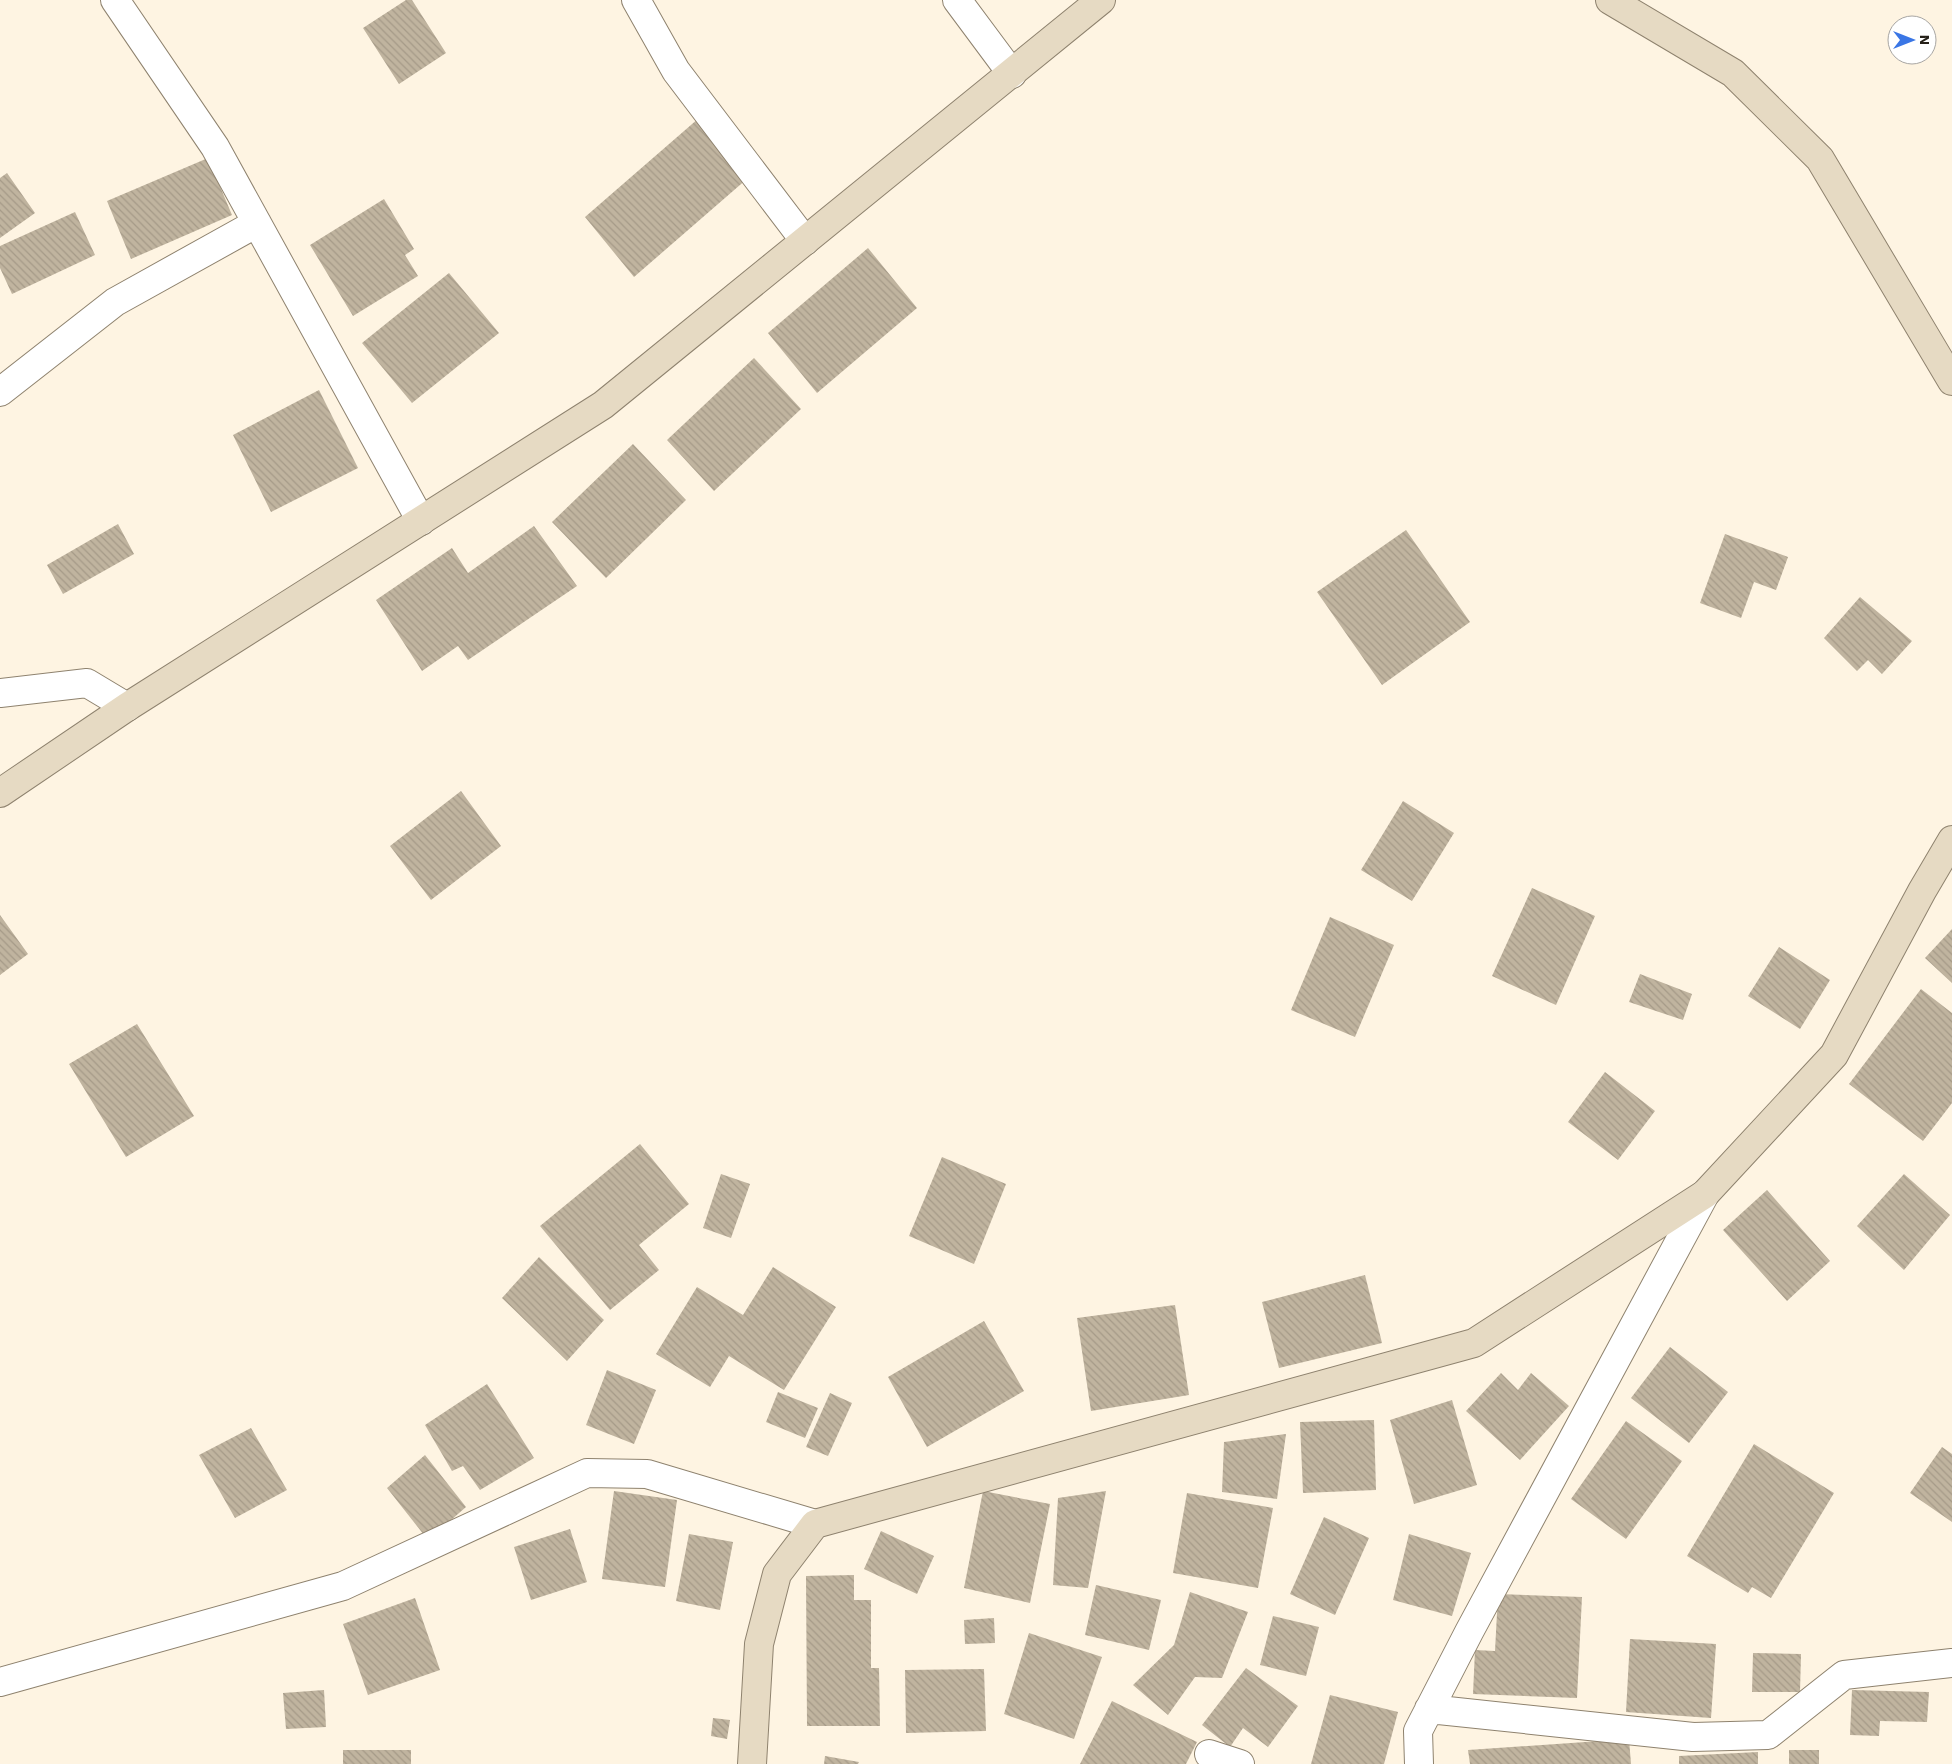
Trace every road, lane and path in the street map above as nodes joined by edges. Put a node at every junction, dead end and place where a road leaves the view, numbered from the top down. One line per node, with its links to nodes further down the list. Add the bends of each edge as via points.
1 (115, 0): 7 (street, via 215,147)
2 (636, 0): 8 (street, via 676,71)
3 (957, 0): 6 (street)
4 (1101, 0): 6 (street)
5 (1610, 0): 9 (street, via 1733,72 1820,159)
6 (1012, 74): 8 (street)
7 (257, 223): 10 (street, via 115,302); 11 (street)
8 (805, 240): 11 (street, via 603,405)
9 (1952, 381)
10 (0, 392)
11 (421, 521): 13 (street)
12 (0, 693): 13 (street, via 87,683)
13 (127, 707): 14 (street)
14 (0, 793)
15 (1952, 840): 16 (street, via 1834,1055)
16 (1705, 1194): 17 (street, via 1474,1343); 20 (street)
17 (815, 1524): 19 (street, via 647,1474 587,1473 343,1586); 22 (street, via 777,1574 759,1644)
18 (1952, 1663): 20 (street, via 1844,1675 1768,1735 1693,1737)
19 (0, 1682)
20 (1429, 1709): 24 (street, via 1418,1731)
21 (1209, 1754): 23 (street)
22 (752, 1764)
23 (1240, 1764)
24 (1419, 1764)

